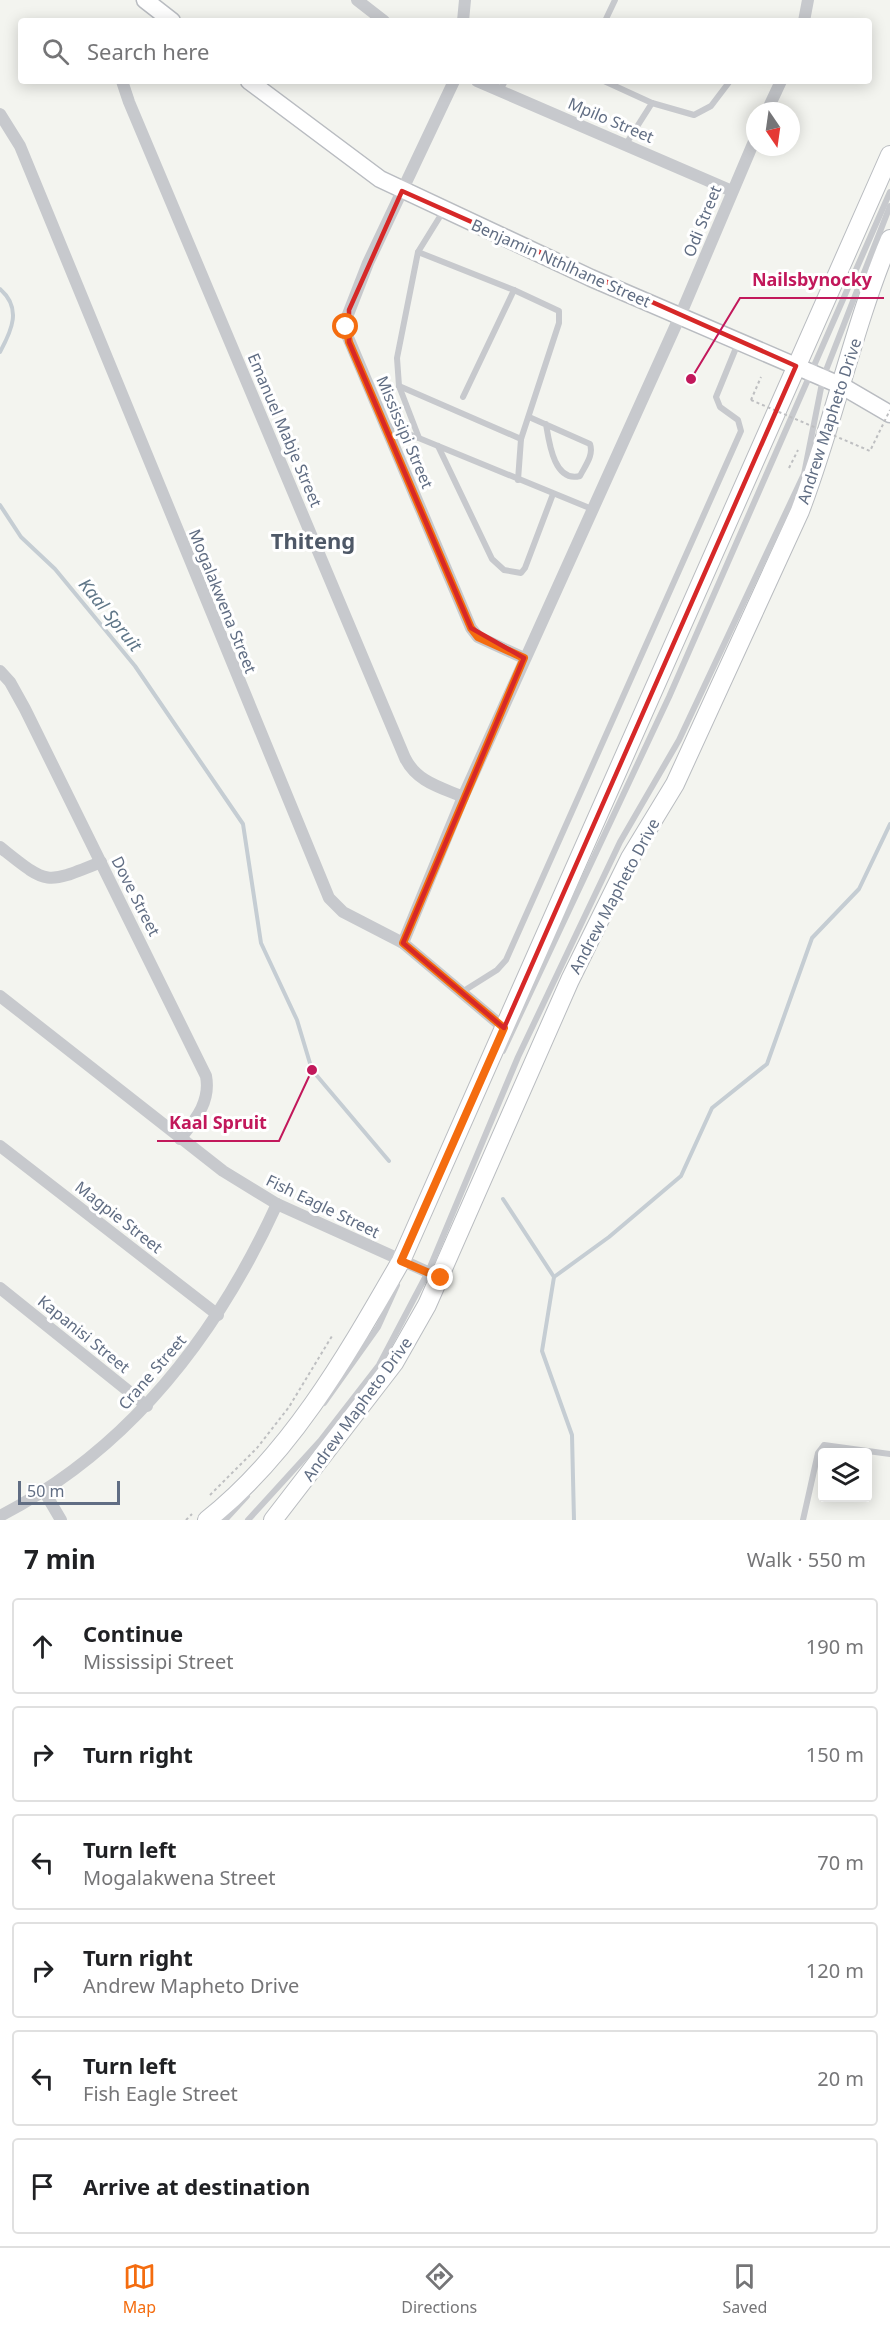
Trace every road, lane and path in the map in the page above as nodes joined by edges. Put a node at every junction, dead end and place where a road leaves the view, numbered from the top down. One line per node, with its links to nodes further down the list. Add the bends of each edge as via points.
1 (145, 0): 6 (street)
2 (357, 0): 7 (street)
3 (465, 0): 8 (street)
4 (615, 0): 9 (lane)
5 (808, 0): 10 (street)
6 (165, 18)
7 (380, 18)
8 (463, 18)
9 (606, 18)
10 (805, 18)
11 (124, 84): 51 (street, Emanuel Mabje Street, via 405,758 424,780)
12 (253, 84): 24 (street, Benjamin Nthlhane Street, via 361,167)
13 (453, 84): 24 (street, Mississipi Street)
14 (611, 84): 19 (lane)
15 (728, 84): 19 (lane, via 711,106 694,115)
16 (780, 84): 18 (street)
17 (502, 86): 21 (street, Mpilo Street)
18 (771, 102)
19 (652, 103): 21 (lane)
20 (0, 114): 54 (street, Mogalakwena Street, via 20,146 325,891 343,912)
21 (626, 144): 25 (street, Mpilo Street)
22 (890, 155): 34 (main road)
23 (747, 156): 25 (street, Odi Street)
24 (402, 191): 28 (street, Benjamin Nthlhane Street); 41 (street, Mississipi Street, via 368,263 346,327)
25 (732, 191): 32 (street, Odi Street)
26 (890, 192): 34 (lane)
27 (890, 206): 34 (lane)
28 (444, 210): 30 (lane); 32 (street, Benjamin Nthlhane Street)
29 (890, 239): 37 (main road, Andrew Mapheto Drive)
30 (418, 252): 31 (lane); 36 (lane, via 397,358)
31 (514, 290): 38 (lane); 40 (lane, via 555,307 560,316)
32 (680, 316): 33 (street, Benjamin Nthlhane Street); 48 (street, Odi Street)
33 (739, 342): 34 (street, Benjamin Nthlhane Street); 55 (lane, via 716,397 720,407 738,420 741,431 506,960)
34 (810, 372): 37 (street, Benjamin Nthlhane Street); 57 (main road); 58 (lane, via 669,697); 63 (lane, via 804,474 679,740 615,853 518,1057)
35 (761, 377): 39 (path, bridge, via 751,400 870,451)
36 (399, 386): 43 (lane); 44 (lane)
37 (842, 386): 39 (street, Benjamin Nthlhane Street); 63 (main road, Andrew Mapheto Drive, via 800,511 675,784 630,858)
38 (463, 397)
39 (890, 412)
40 (529, 417): 42 (lane); 44 (lane)
41 (384, 424): 43 (lane); 49 (street, Mississipi Street, via 471,628 478,637)
42 (546, 424): 42 (lane, via 590,444 590,458 580,476 567,476 555,462)
43 (419, 438): 45 (lane)
44 (521, 438): 46 (lane)
45 (438, 446): 46 (lane); 47 (lane, via 492,559 504,570 521,573 525,568)
46 (518, 480): 47 (lane)
47 (553, 494): 48 (lane)
48 (592, 509): 49 (street, Odi Street)
49 (524, 658): 51 (street, Odi Street)
50 (0, 671): 53 (street, Dove Street, via 16,693)
51 (463, 797): 54 (street, Odi Street)
52 (0, 847): 53 (street, via 33,872 50,879 60,879)
53 (101, 862): 60 (street, Dove Street, via 206,1076 203,1107)
54 (403, 943): 55 (street, Mogalakwena Street)
55 (462, 992): 57 (street, Mogalakwena Street)
56 (0, 996): 60 (street, Fish Eagle Street)
57 (504, 1028): 62 (main road)
58 (501, 1056)
59 (496, 1067): 62 (lane)
60 (180, 1140): 64 (street, Fish Eagle Street)
61 (0, 1146): 68 (street, Magpie Street)
62 (451, 1157): 65 (main road)
63 (479, 1172): 66 (main road, Andrew Mapheto Drive)
64 (277, 1204): 65 (street, Fish Eagle Street); 68 (street, Crane Street, via 240,1281)
65 (404, 1262): 66 (street, Fish Eagle Street); 71 (lane, via 378,1327); 79 (main road, via 330,1381 266,1463)
66 (435, 1275): 83 (lane, via 379,1365 320,1441); 84 (main road, Andrew Mapheto Drive, via 394,1363)
67 (0, 1288): 70 (street, Kapanisi Street)
68 (218, 1315): 70 (street, Crane Street)
69 (332, 1336): 77 (path, via 289,1407 257,1448)
70 (147, 1406): 75 (street, Crane Street)
71 (320, 1408)
72 (307, 1426): 74 (lane)
73 (890, 1454): 85 (lane, via 824,1445 818,1453)
74 (258, 1484)
75 (44, 1491): 78 (street, Crane Street); 80 (street)
76 (251, 1492): 82 (lane)
77 (210, 1495)
78 (0, 1516)
79 (200, 1516): 81 (path)
80 (61, 1520)
81 (186, 1520)
82 (225, 1520)
83 (248, 1520)
84 (273, 1520)
85 (803, 1520)

